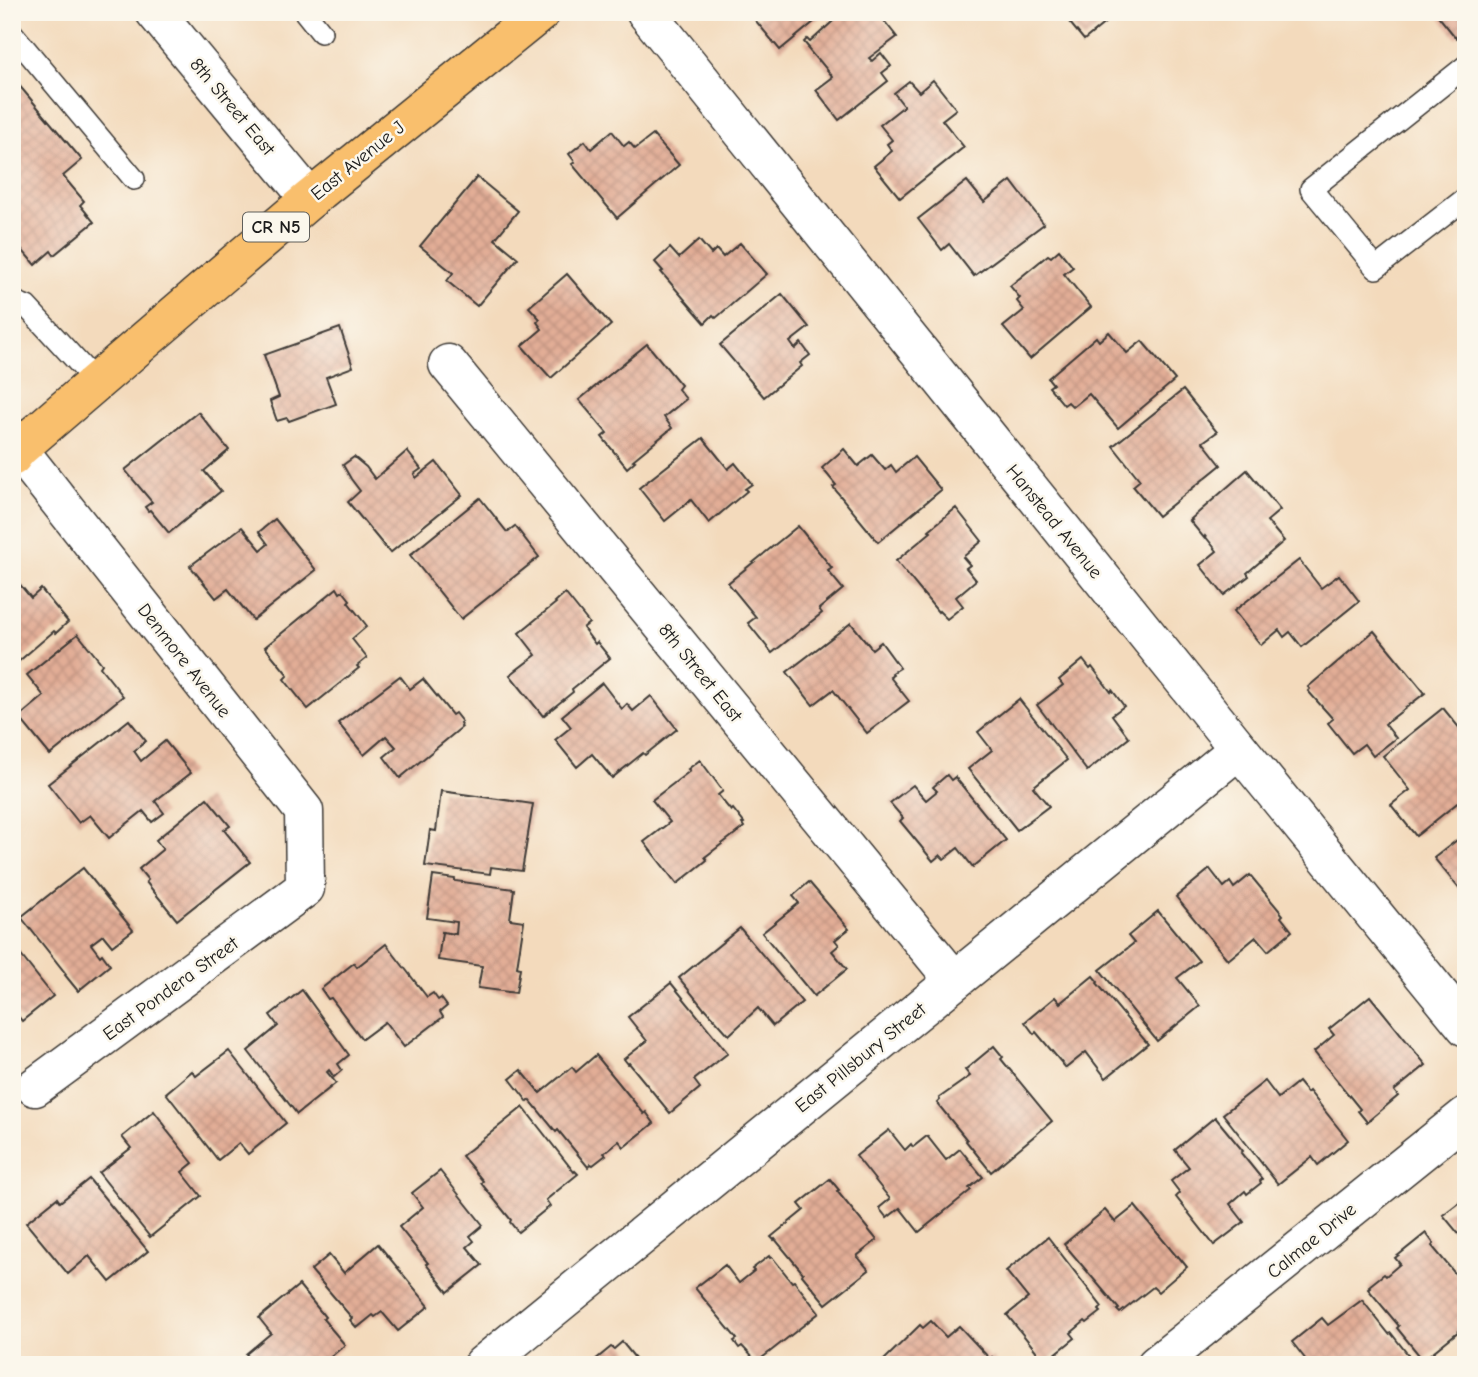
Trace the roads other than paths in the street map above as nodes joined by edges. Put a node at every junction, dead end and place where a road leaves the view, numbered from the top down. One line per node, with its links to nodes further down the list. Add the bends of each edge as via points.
1 (155, 12): 10 (street, 8th Street East)
2 (305, 12): 5 (lane)
3 (541, 12): 10 (main road, East Avenue J / CR N5)
4 (646, 12): 15 (street, Hanstead Avenue)
5 (321, 32)
6 (12, 33): 8 (lane)
7 (1466, 66): 9 (lane, via 1311,189 1376,268)
8 (134, 179)
9 (1466, 198)
10 (310, 199): 13 (main road, East Avenue J / CR N5)
11 (12, 301): 13 (lane, via 27,307)
12 (448, 365): 17 (street, 8th Street East)
13 (96, 382): 14 (main road, East Avenue J / CR N5)
14 (14, 452): 16 (street, Denmore Avenue, via 304,811)
15 (1239, 749): 17 (street, East Pillsbury Street); 18 (street, Hanstead Avenue)
16 (305, 888): 19 (street, East Pondera Street)
17 (954, 980): 21 (street, East Pillsbury Street)
18 (1466, 1027)
19 (35, 1087)
20 (1466, 1116): 22 (street, Calmae Drive)
21 (482, 1365)
22 (1156, 1365)

